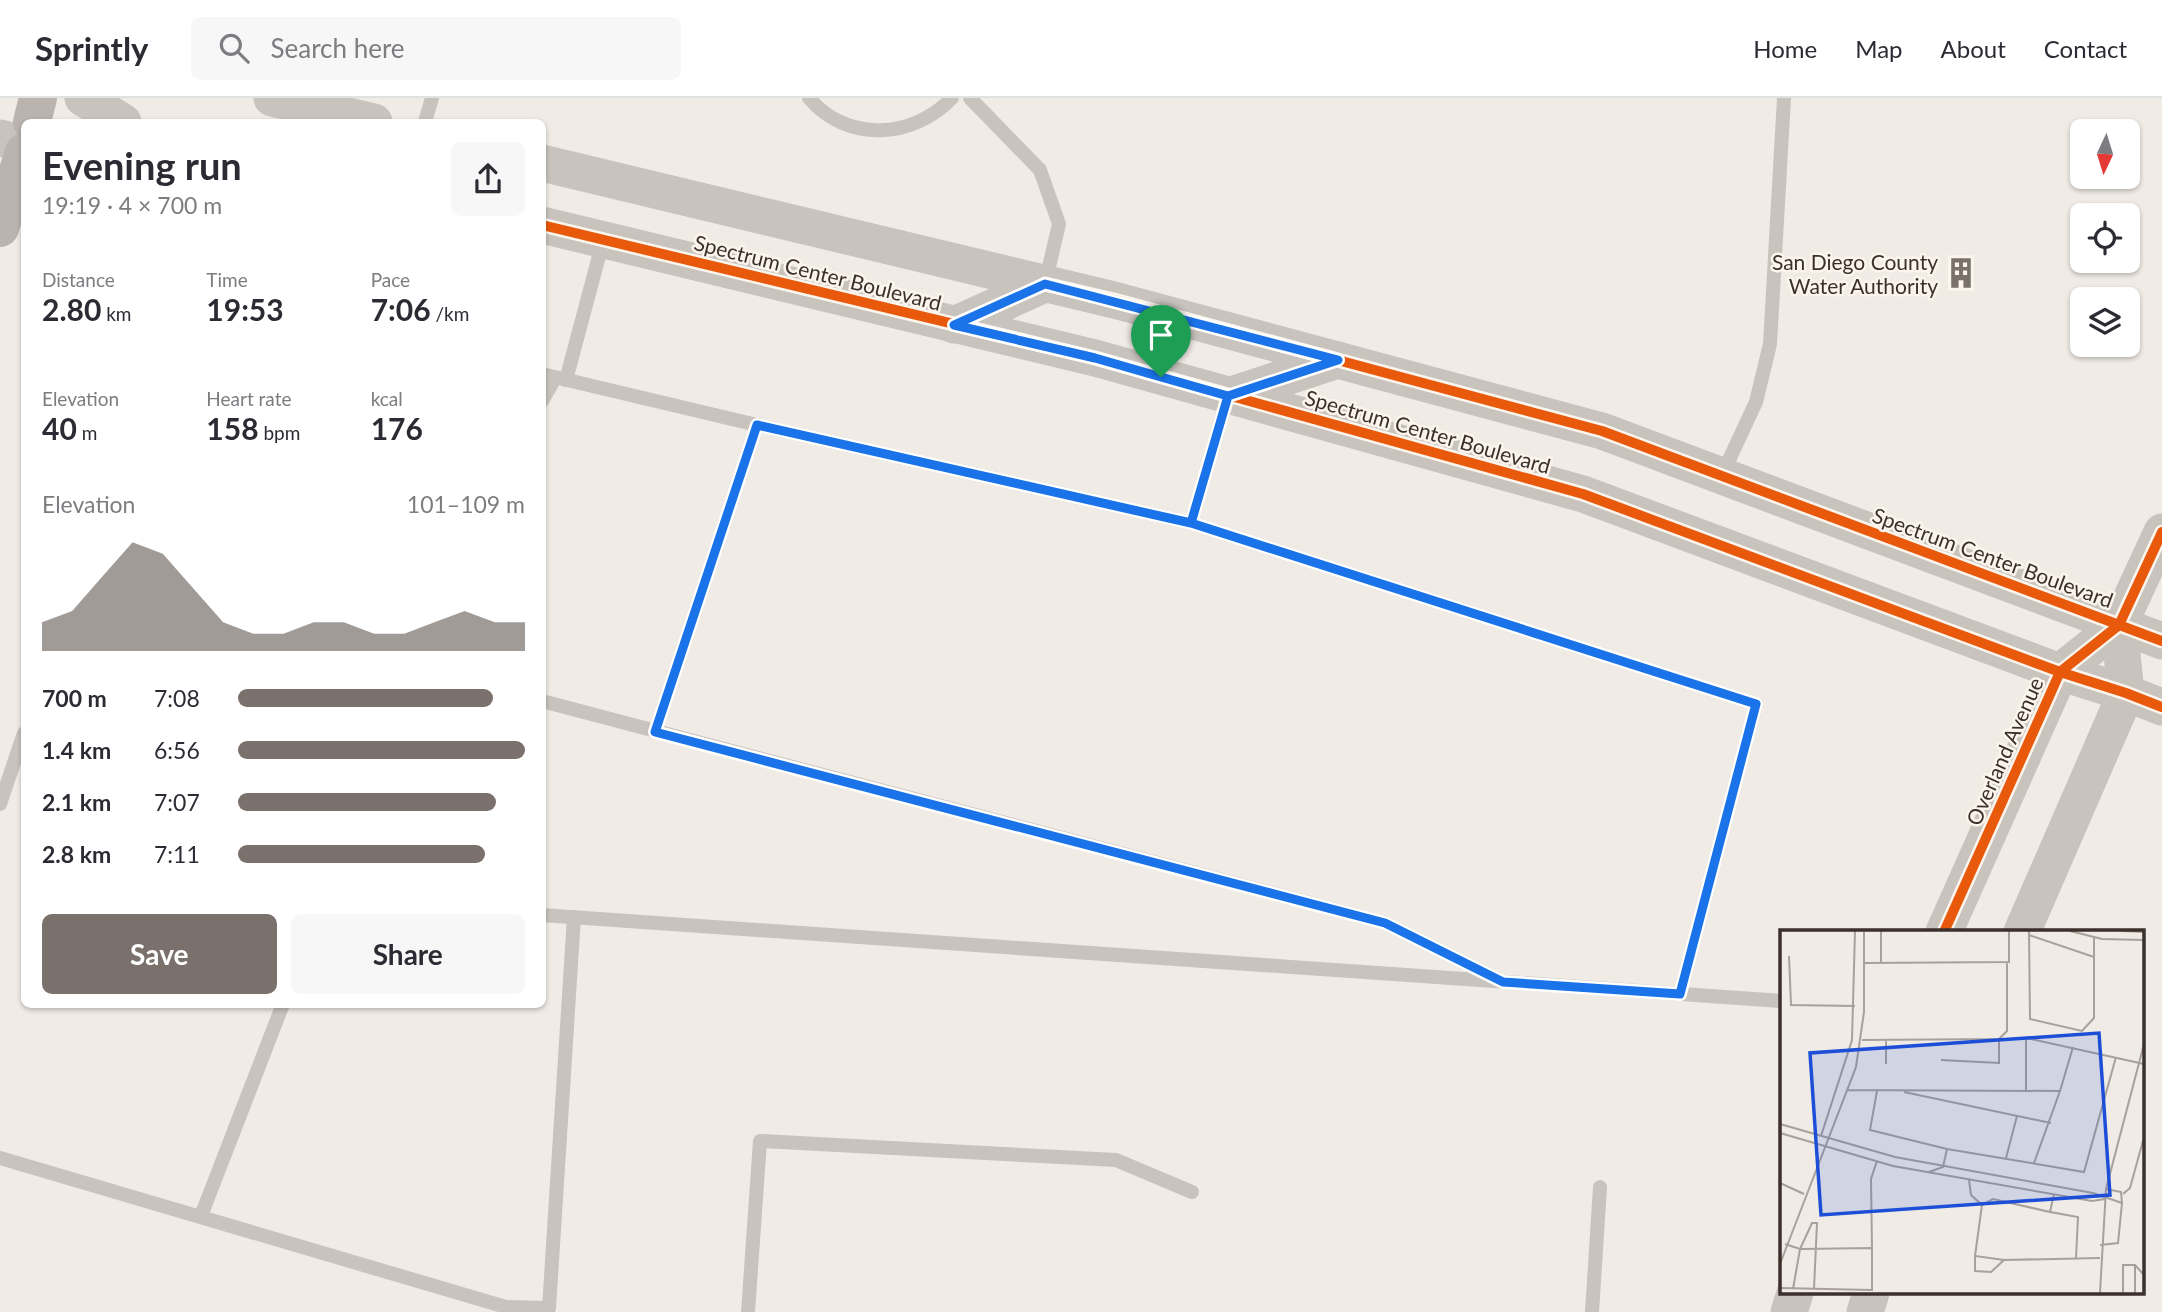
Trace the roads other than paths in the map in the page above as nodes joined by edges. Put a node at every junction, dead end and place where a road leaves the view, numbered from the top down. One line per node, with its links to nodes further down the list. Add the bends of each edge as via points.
1 (37, 98): 9 (main road)
2 (83, 98): 10 (street)
3 (272, 98): 11 (street)
4 (432, 98): 12 (lane)
5 (809, 98): 6 (lane, via 818,109 846,125 878,131 910,126 939,111)
6 (951, 98)
7 (970, 98): 20 (lane, via 1040,170 1059,224)
8 (1784, 98): 27 (lane, via 1770,344 1756,402)
9 (33, 119)
10 (118, 119)
11 (361, 119)
12 (426, 119)
13 (0, 138): 14 (street)
14 (21, 143)
15 (21, 162): 18 (main road)
16 (546, 164): 20 (street, Spectrum Center Boulevard)
17 (546, 226): 19 (street, Spectrum Center Boulevard)
18 (0, 228)
19 (603, 240): 21 (street, Spectrum Center Boulevard); 23 (lane)
20 (1045, 284): 21 (street); 22 (street, Spectrum Center Boulevard)
21 (954, 325): 25 (street, Spectrum Center Boulevard)
22 (1338, 360): 25 (street); 27 (street, Spectrum Center Boulevard, via 1602,431)
23 (555, 377): 24 (lane); 26 (lane)
24 (546, 394)
25 (1228, 396): 28 (lane); 32 (street, Spectrum Center Boulevard, via 1583,494)
26 (757, 425): 28 (lane); 36 (lane)
27 (1722, 476): 30 (street, Spectrum Center Boulevard)
28 (1191, 523): 44 (lane, via 1756,704)
29 (2162, 531): 30 (street, Overland Avenue)
30 (2119, 625): 31 (street, Spectrum Center Boulevard); 32 (street, Overland Avenue); 33 (street)
31 (2162, 640)
32 (2060, 672): 33 (street, Spectrum Center Boulevard); 41 (street, Overland Avenue)
33 (2126, 693): 35 (street, Spectrum Center Boulevard); 42 (street)
34 (546, 702): 36 (lane)
35 (2162, 708)
36 (655, 732): 43 (lane, via 1385,923)
37 (21, 742): 38 (lane)
38 (0, 804)
39 (546, 915): 40 (lane)
40 (574, 918): 43 (lane); 50 (lane, via 549,1308 506,1307)
41 (1945, 930)
42 (2023, 930)
43 (1503, 982): 44 (lane)
44 (1680, 994): 45 (lane)
45 (1780, 1001)
46 (281, 1008): 50 (lane)
47 (0, 1158): 50 (lane)
48 (1600, 1187): 54 (lane)
49 (1192, 1192): 53 (lane, via 1116,1160 760,1141)
50 (201, 1216)
51 (1795, 1294): 55 (street)
52 (1871, 1294): 56 (street)
53 (748, 1312)
54 (1592, 1312)
55 (1788, 1312)
56 (1865, 1312)

